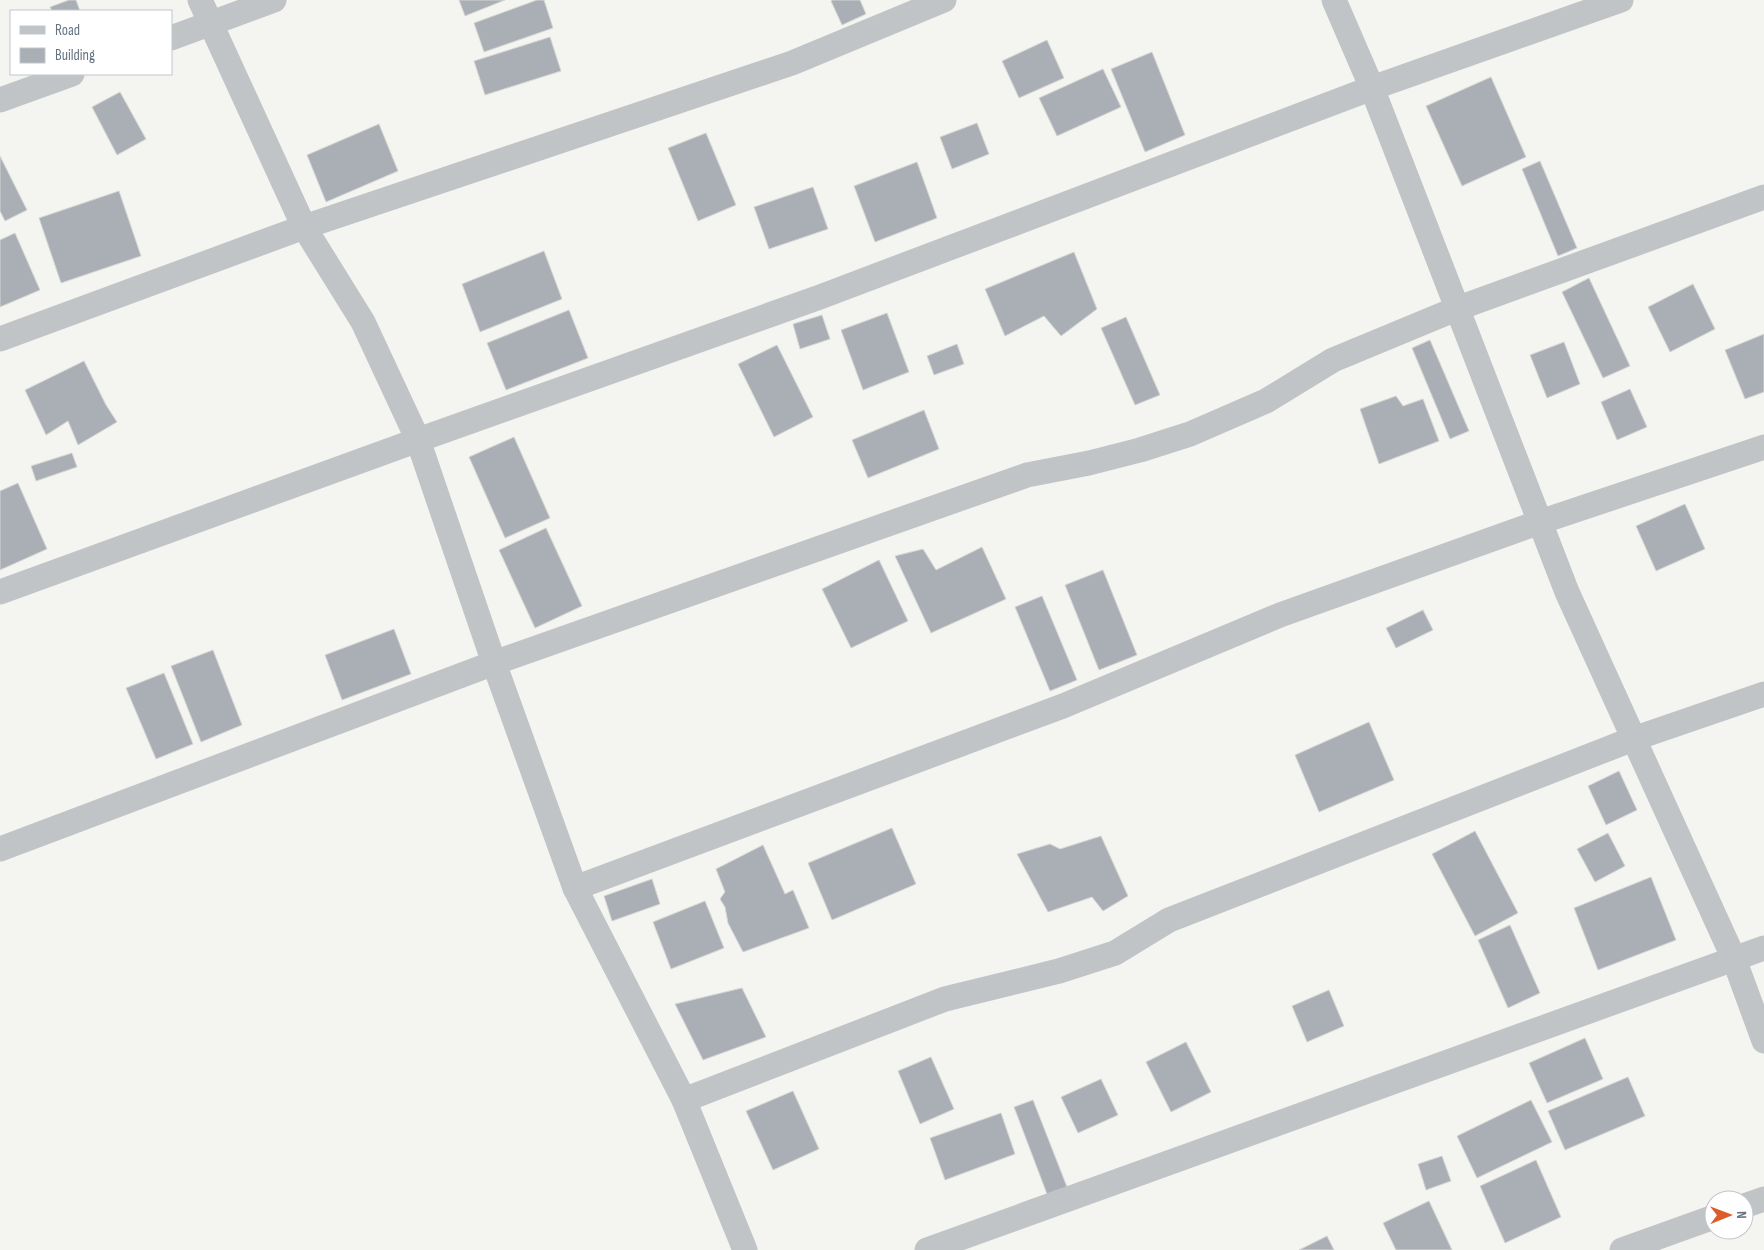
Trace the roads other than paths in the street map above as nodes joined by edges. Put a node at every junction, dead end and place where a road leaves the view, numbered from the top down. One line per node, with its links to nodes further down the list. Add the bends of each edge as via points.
1 (200, 0): 6 (street)
2 (274, 0): 6 (street)
3 (944, 0): 12 (street, via 792,63)
4 (1334, 0): 9 (street)
5 (1621, 0): 9 (street)
6 (210, 24): 7 (street); 12 (street)
7 (172, 38)
8 (69, 75): 10 (street)
9 (1372, 88): 13 (street); 15 (street, via 820,298)
10 (0, 100)
11 (1764, 197): 13 (street)
12 (304, 228): 14 (street); 15 (street, via 363,322)
13 (1456, 309): 17 (street); 19 (street, via 1333,360 1266,401 1190,434 1089,463 1027,474)
14 (0, 339)
15 (418, 440): 18 (street); 19 (street)
16 (1764, 447): 17 (street)
17 (1540, 522): 21 (street, via 1567,592); 23 (street, via 1280,615 1063,706)
18 (0, 592)
19 (494, 663): 22 (street); 23 (street)
20 (1764, 694): 21 (street)
21 (1633, 739): 25 (street); 27 (street, via 1169,920 1115,953 1059,971 945,999)
22 (0, 849)
23 (575, 888): 27 (street)
24 (1764, 948): 25 (street)
25 (1734, 959): 26 (street); 30 (street)
26 (1764, 1041)
27 (684, 1100): 29 (street)
28 (1704, 1221): 31 (street)
29 (745, 1250)
30 (927, 1250)
31 (1622, 1250)

